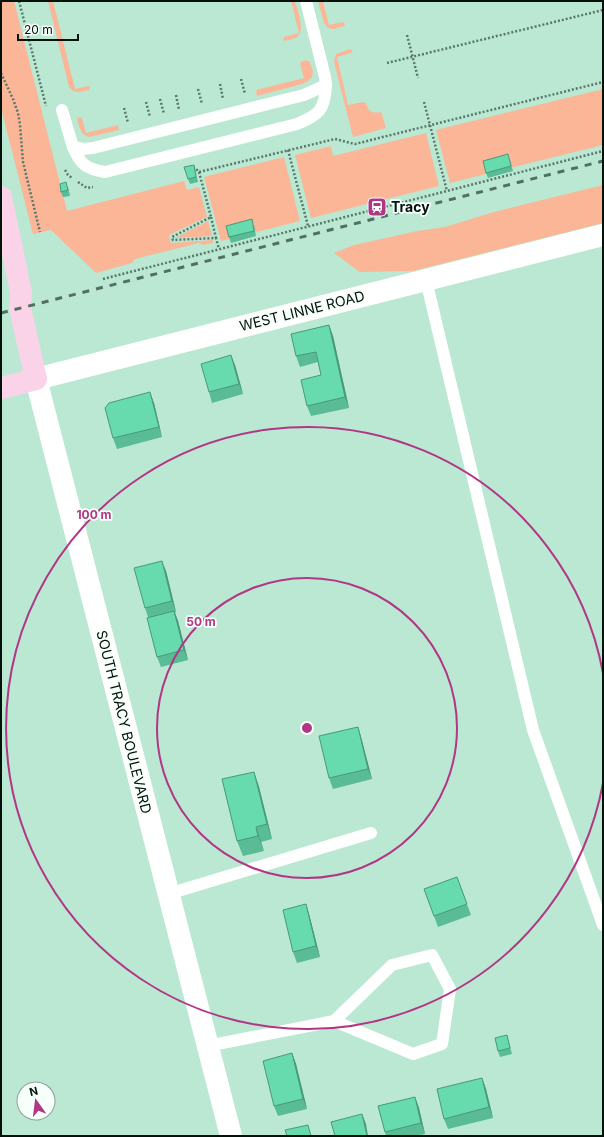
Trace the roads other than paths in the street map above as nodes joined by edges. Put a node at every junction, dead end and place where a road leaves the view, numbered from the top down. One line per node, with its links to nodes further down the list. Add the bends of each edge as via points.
1 (306, 1): 2 (lane)
2 (326, 85): 4 (lane, via 304,95 93,148); 4 (lane, via 326,97 322,107 313,117 297,124 105,172 84,165)
3 (62, 110): 4 (lane)
4 (73, 147)
5 (1, 197): 9 (main road, SOUTH TRACY BOULEVARD, via 21,292)
6 (603, 235): 8 (street, WEST LINNE ROAD)
7 (1, 268): 9 (main road, SOUTH TRACY BOULEVARD, via 9,293)
8 (426, 280): 10 (street, WEST LINNE ROAD); 14 (lane, via 533,730)
9 (20, 308): 10 (main road, SOUTH TRACY BOULEVARD)
10 (36, 379): 11 (main road, WEST LINNE ROAD); 13 (street, SOUTH TRACY BOULEVARD)
11 (1, 388)
12 (371, 833): 13 (lane)
13 (168, 894): 16 (street, SOUTH TRACY BOULEVARD)
14 (603, 924)
15 (334, 1021): 15 (lane, via 392,966 432,955 450,989 442,1044 413,1054); 16 (lane)
16 (207, 1046): 17 (street, SOUTH TRACY BOULEVARD)
17 (231, 1136)

